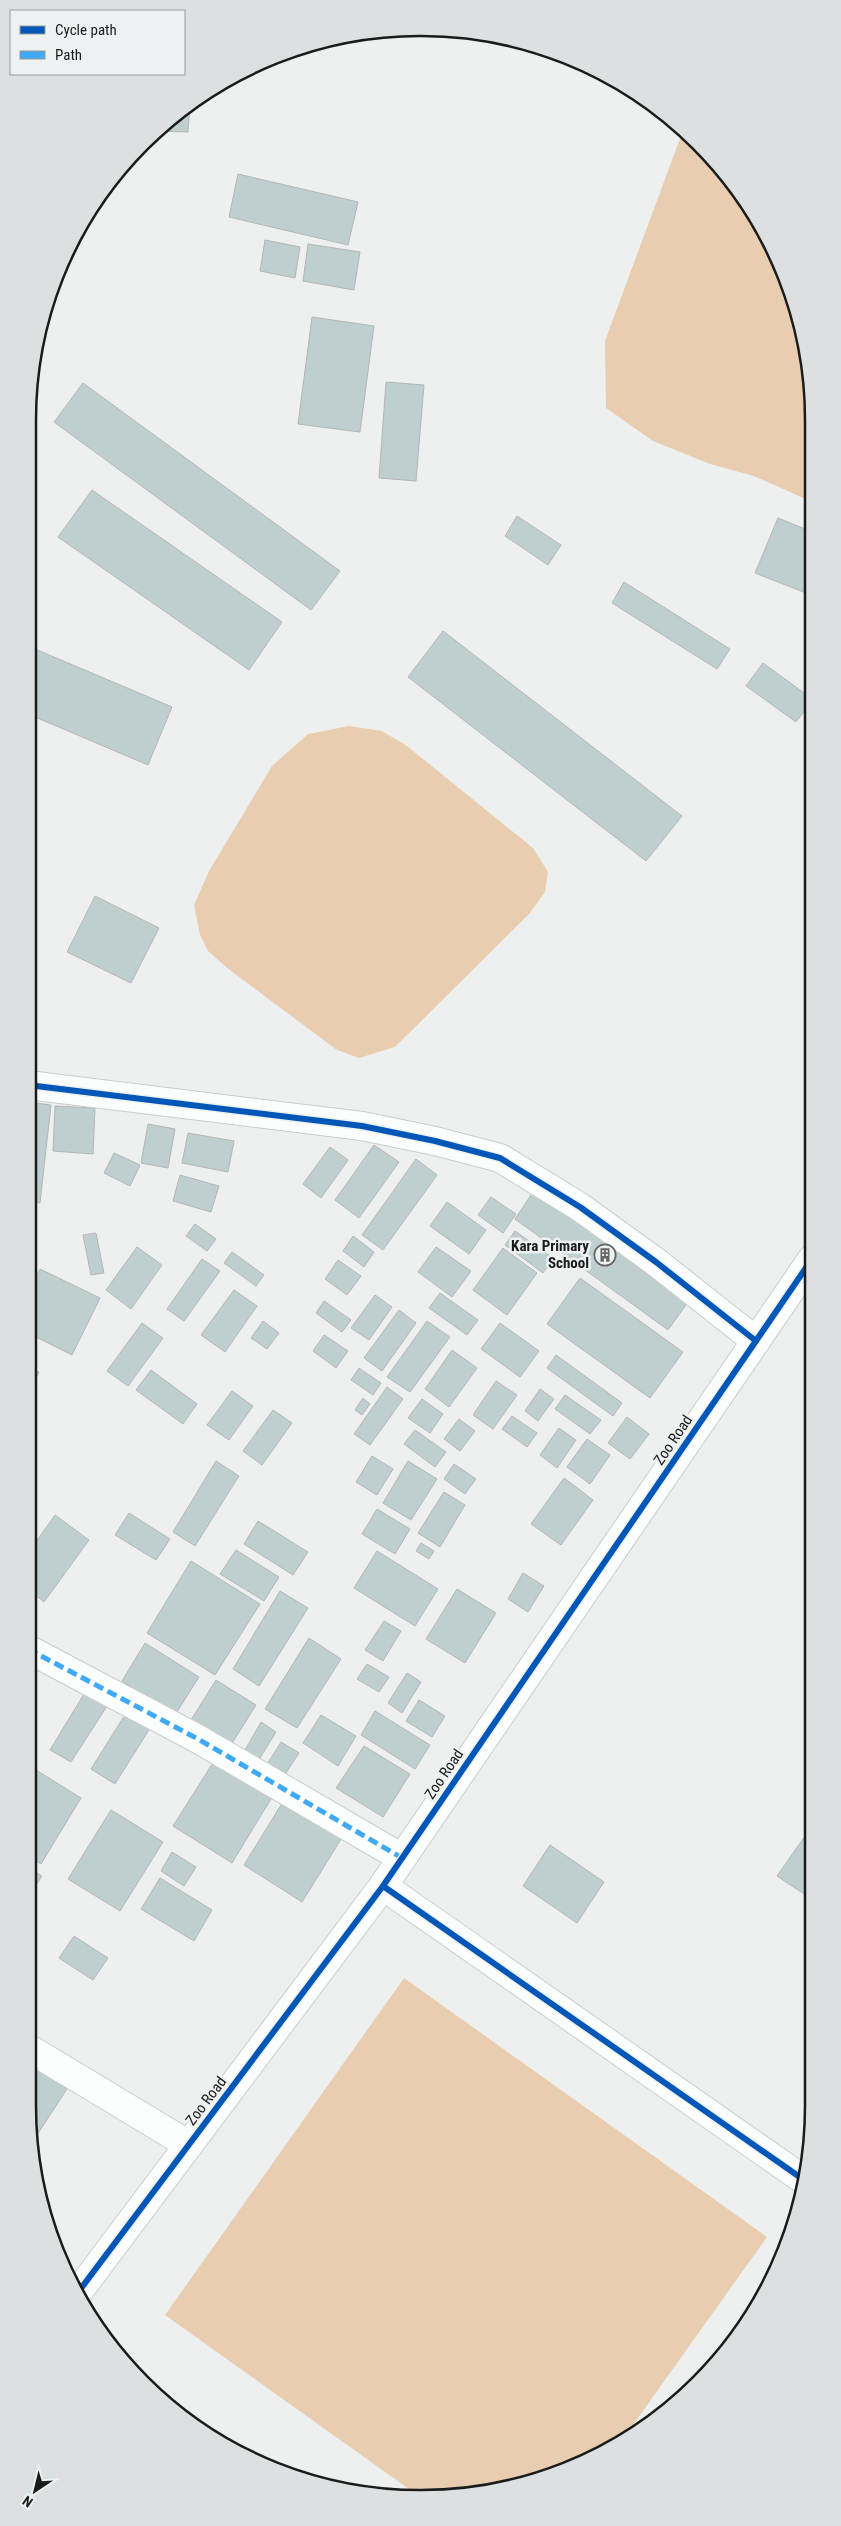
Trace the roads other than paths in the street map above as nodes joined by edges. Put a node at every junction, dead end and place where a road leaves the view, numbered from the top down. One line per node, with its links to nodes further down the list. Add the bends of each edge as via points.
1 (36, 1086): 3 (street, via 362,1126 500,1158 580,1207)
2 (805, 1269): 3 (street, Zoo Road)
3 (756, 1341): 5 (street, Zoo Road)
4 (36, 1653): 5 (street, via 198,1739)
5 (402, 1858): 6 (street, Zoo Road)
6 (383, 1886): 8 (street, Zoo Road); 9 (street)
7 (36, 2053): 8 (street)
8 (189, 2145): 10 (street, Zoo Road)
9 (798, 2176)
10 (83, 2288)

